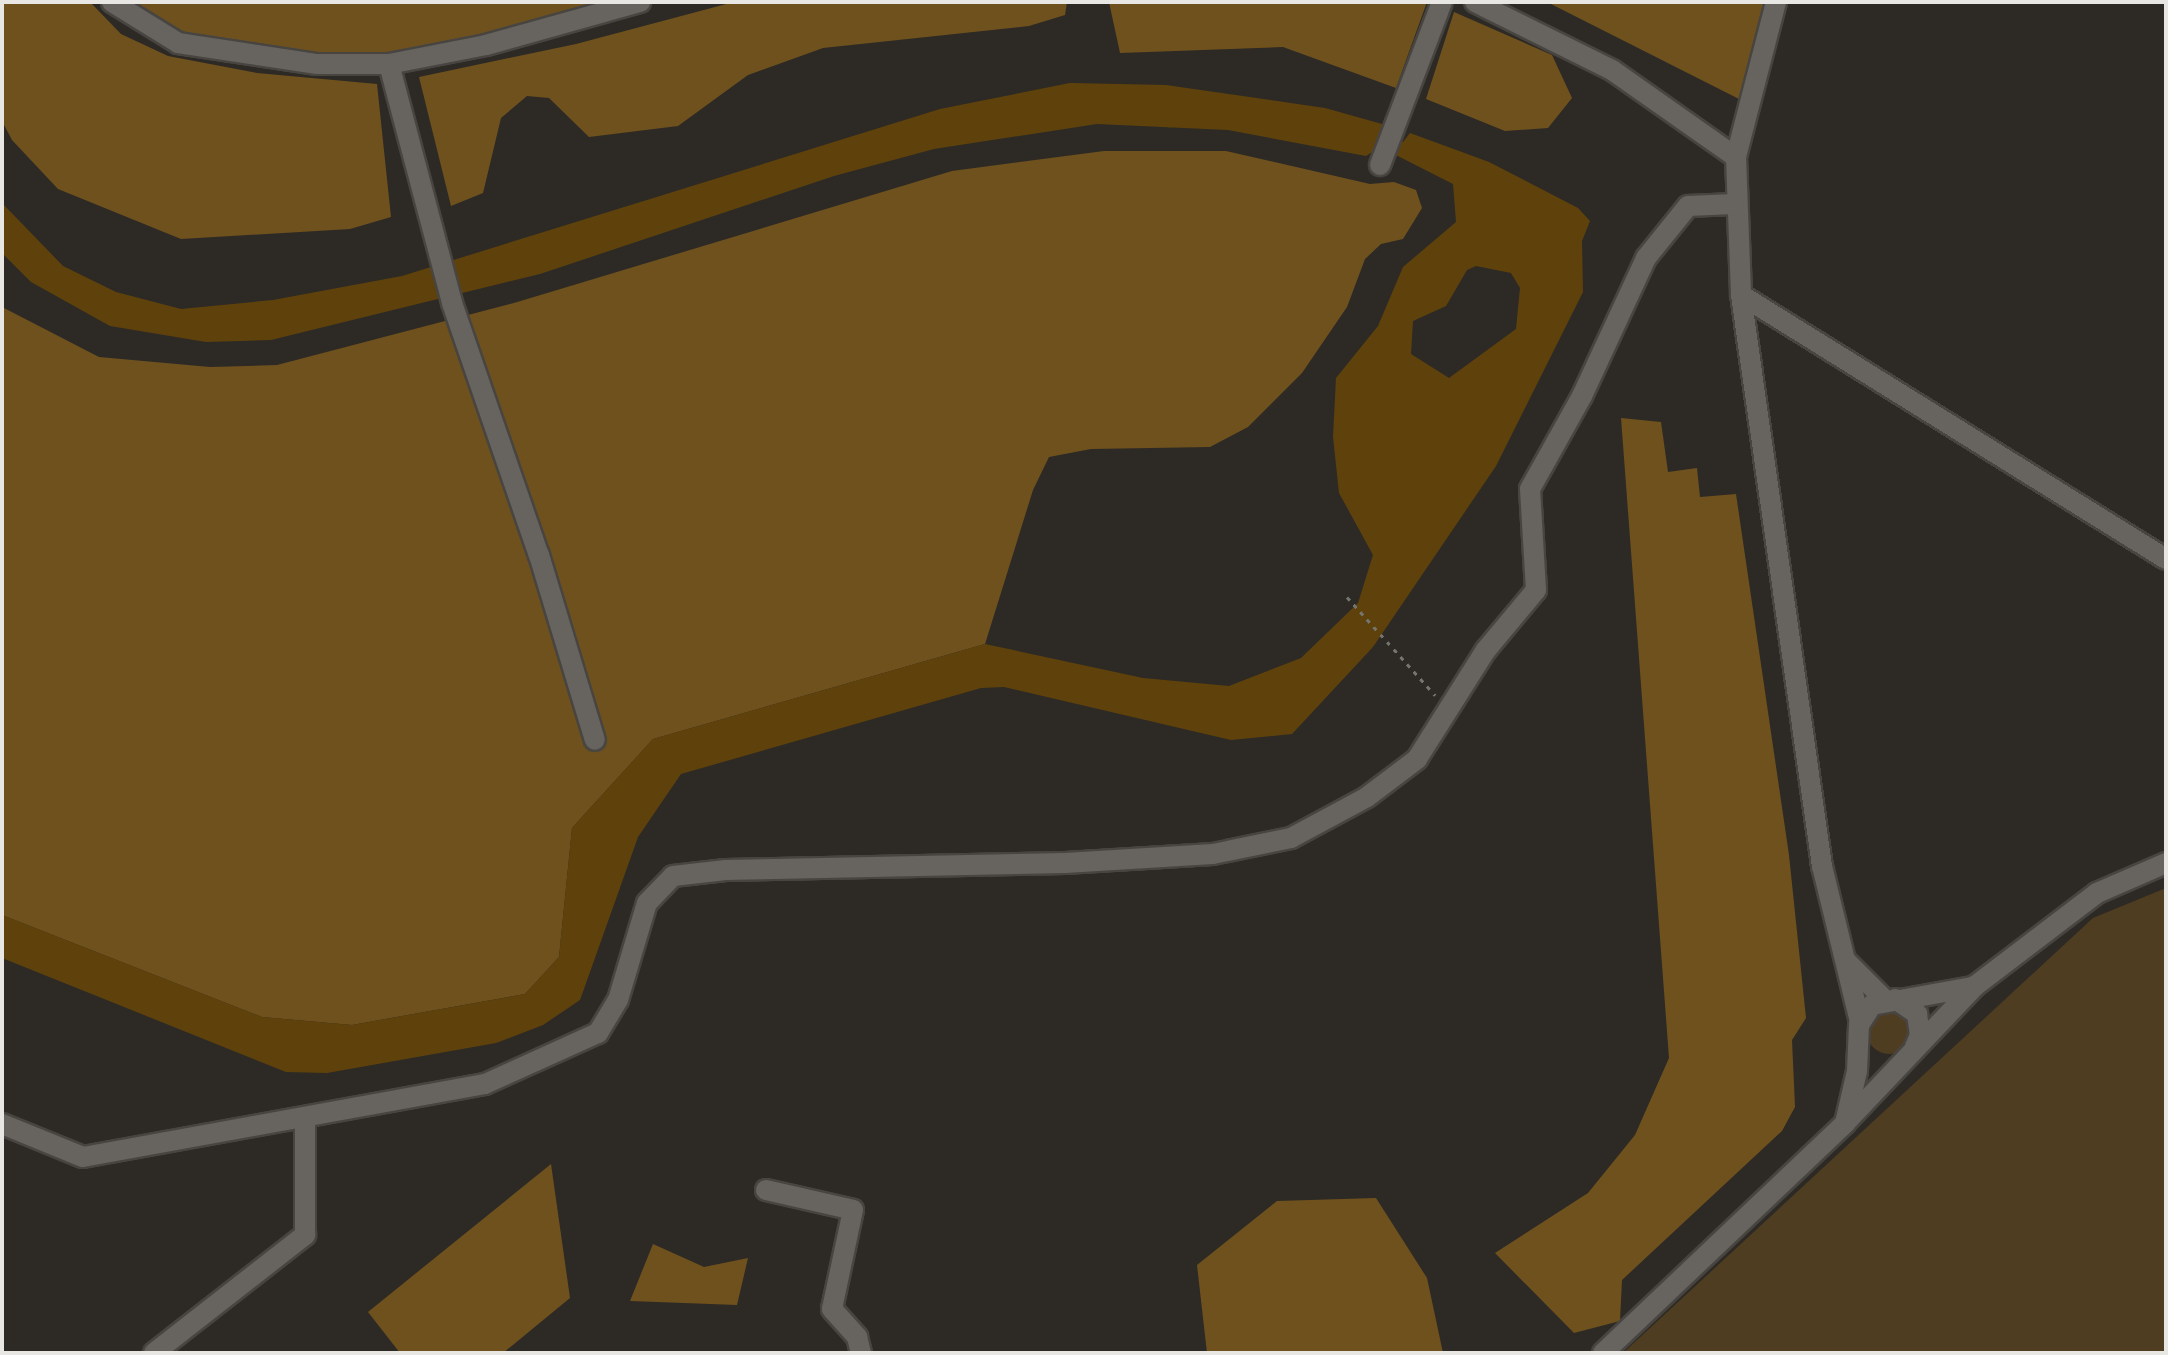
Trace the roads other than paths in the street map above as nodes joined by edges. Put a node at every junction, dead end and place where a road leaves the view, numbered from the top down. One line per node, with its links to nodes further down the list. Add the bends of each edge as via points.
1 (112, 2): 6 (street, via 178,43 317,64)
2 (640, 2): 6 (street, via 486,45)
3 (1442, 2): 8 (street)
4 (1475, 2): 7 (street, via 1612,70)
5 (1776, 2): 7 (street)
6 (389, 64): 12 (street, via 452,303 534,540)
7 (1736, 157): 9 (street)
8 (1380, 165)
9 (1734, 204): 10 (street); 21 (street, via 1688,206 1646,258 1582,396 1530,489 1536,590 1486,650 1417,759 1367,797 1291,838 1213,854 673,876 647,903 618,1000 598,1033 485,1084)
10 (1741, 295): 11 (street); 14 (street, via 1822,866)
11 (2166, 559)
12 (595, 740)
13 (2166, 863): 15 (street, via 2097,893)
14 (1844, 959): 16 (street); 17 (street)
15 (1975, 986): 16 (street, via 1943,996); 19 (street)
16 (1890, 999): 17 (street, via 1872,1005); 19 (street, via 1917,1014 1920,1035)
17 (1860, 1022): 18 (street)
18 (1859, 1047): 20 (street, via 1875,1060); 22 (street)
19 (1915, 1047): 20 (street)
20 (1899, 1062): 22 (street)
21 (305, 1120): 23 (street, via 83,1157); 25 (street, via 305,1235)
22 (1845, 1123): 27 (street)
23 (2, 1124)
24 (766, 1190): 26 (street, via 853,1210 832,1309 857,1337)
25 (154, 1353)
26 (861, 1353)
27 (1603, 1353)

